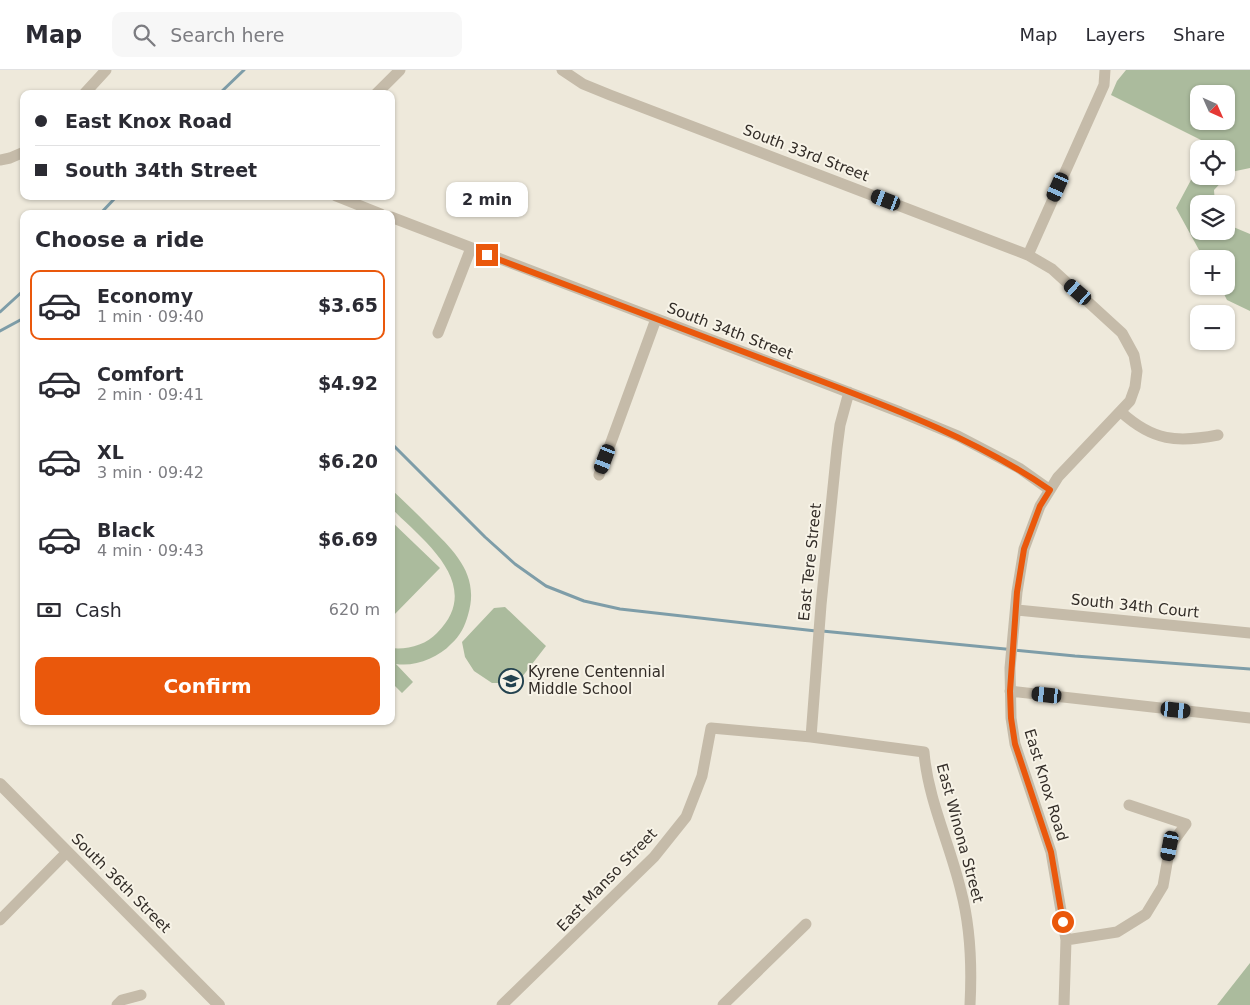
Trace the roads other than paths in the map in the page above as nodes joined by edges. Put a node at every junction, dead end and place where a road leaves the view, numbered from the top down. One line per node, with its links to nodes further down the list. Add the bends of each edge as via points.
1 (106, 70): 5 (street)
2 (400, 70): 6 (street)
3 (562, 70): 13 (street, South 33rd Street, via 583,84 610,95)
4 (1105, 70): 13 (street, via 1104,85)
5 (88, 90)
6 (380, 90)
7 (20, 154): 8 (street)
8 (0, 160)
9 (346, 200): 10 (street)
10 (372, 210)
11 (395, 220): 12 (street, South 34th Street)
12 (471, 248): 14 (street, South 34th Street); 15 (street)
13 (1028, 254): 16 (street, South 33rd Street, via 1052,269 1122,334 1134,355)
14 (656, 319): 17 (street, South 34th Street); 20 (street)
15 (438, 333)
16 (1137, 371): 18 (street, East Knox Road, via 1130,401)
17 (849, 392): 21 (street, South 34th Street, via 958,436 1019,468); 26 (street, East Tere Street, via 837,448)
18 (1121, 412): 19 (street, via 1136,426 1169,438 1193,440); 21 (street, East Knox Road, via 1058,477)
19 (1218, 435)
20 (599, 474)
21 (1050, 490): 22 (street, East Knox Road, via 1040,506 1024,549)
22 (1016, 610): 23 (street, South 34th Court); 24 (street, East Knox Road)
23 (1250, 633)
24 (1010, 691): 25 (street); 32 (street, East Knox Road, via 1015,744 1051,852)
25 (1250, 718)
26 (811, 737): 37 (street, East Manso Street, via 711,728 702,776 686,817 654,857); 38 (street, East Winona Street, via 924,752 926,776 967,916)
27 (0, 784): 29 (street, South 36th Street)
28 (1129, 805): 32 (street, via 1186,824 1170,846 1163,886 1146,914 1117,932)
29 (67, 852): 30 (street); 36 (street, South 36th Street)
30 (1, 916)
31 (806, 924): 34 (street)
32 (1066, 940): 39 (street, East Knox Road)
33 (141, 995): 35 (street, via 122,1000)
34 (724, 1004)
35 (117, 1005)
36 (219, 1005)
37 (502, 1005)
38 (970, 1005)
39 (1064, 1005)

